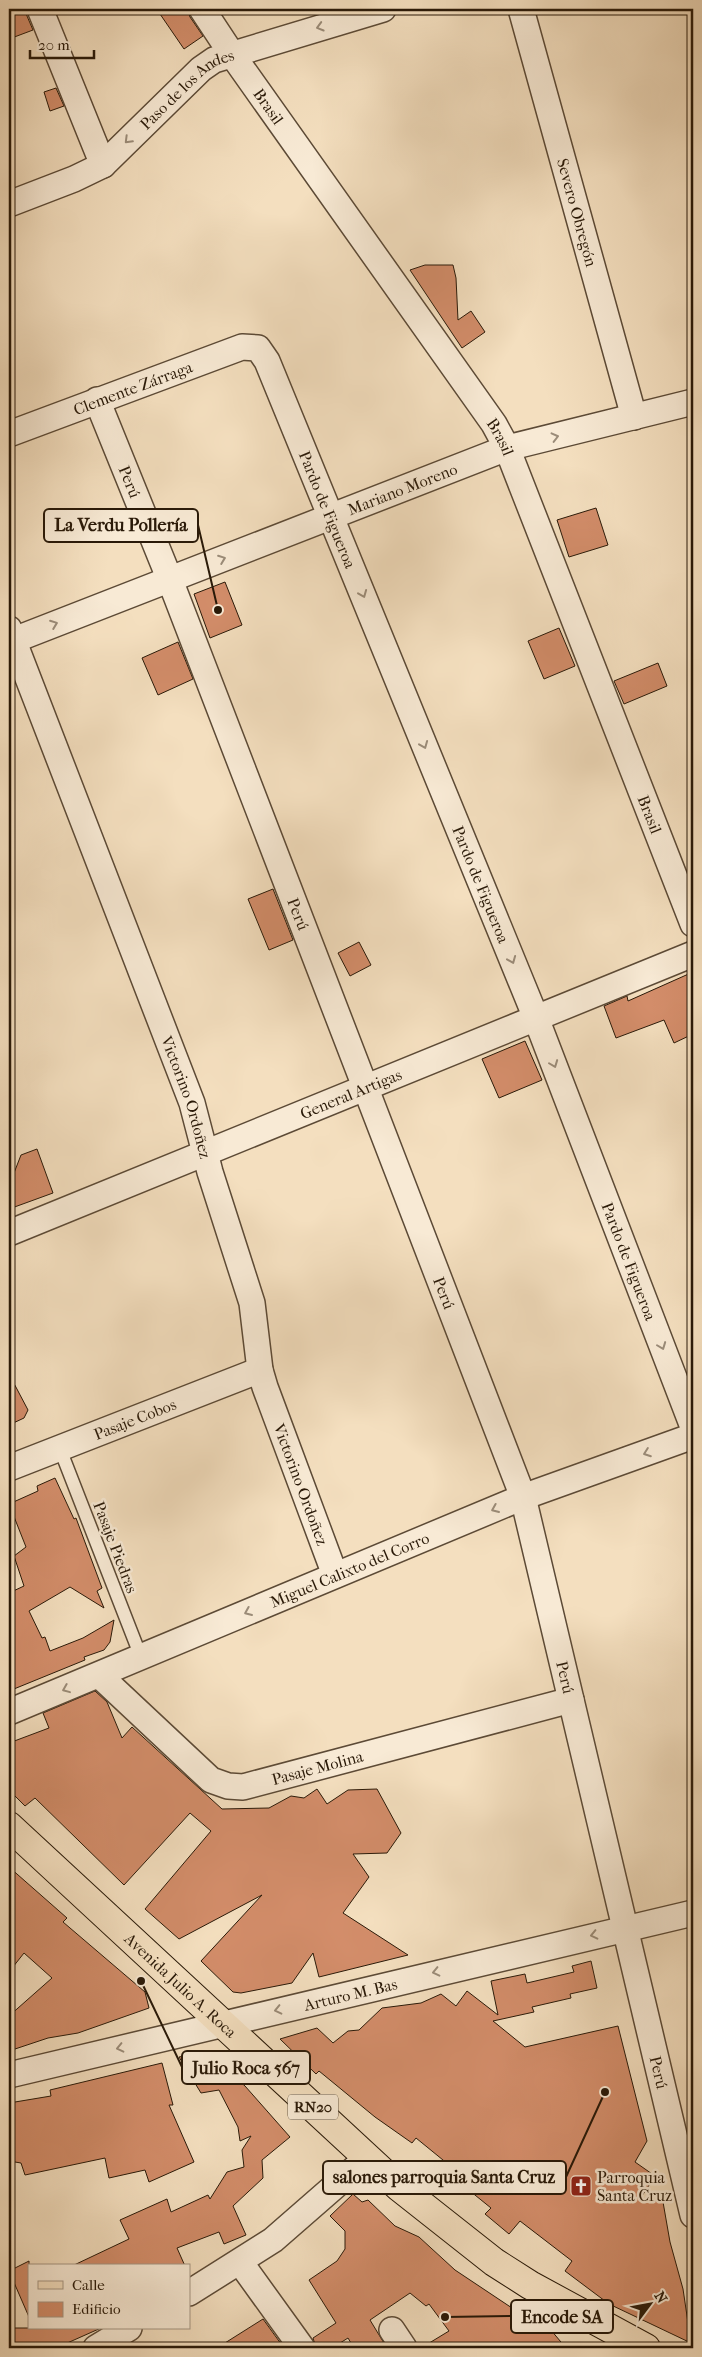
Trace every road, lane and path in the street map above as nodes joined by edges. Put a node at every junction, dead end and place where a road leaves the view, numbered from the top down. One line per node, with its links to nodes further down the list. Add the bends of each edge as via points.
1 (40, 9): 6 (street)
2 (202, 9): 5 (street, Brasil)
3 (383, 9): 5 (street, Paso de los Andes, one-way to 5)
4 (521, 9): 11 (street, Severo Obregón)
5 (231, 53): 6 (street, Paso de los Andes, one-way to 6, via 201,69); 13 (street, Brasil, via 494,424)
6 (103, 165): 7 (street, Paso de los Andes)
7 (9, 204)
8 (258, 348): 9 (street, Clemente Zárraga, via 242,347); 14 (street, Pardo de Figueroa, via 267,361)
9 (97, 400): 12 (street, Clemente Zárraga); 15 (street, Perú)
10 (693, 402): 11 (street, Mariano Moreno)
11 (634, 417): 13 (street, Mariano Moreno, one-way to 11)
12 (9, 434)
13 (507, 448): 14 (street, Mariano Moreno); 17 (street, Brasil)
14 (331, 517): 15 (street, Mariano Moreno, one-way to 14); 19 (street, Pardo de Figueroa, one-way to 19)
15 (170, 580): 16 (street, Mariano Moreno, one-way to 15); 20 (street, Perú)
16 (10, 637): 21 (street, Victorino Ordoñez, via 192,1102)
17 (693, 924)
18 (693, 954): 19 (street, General Artigas)
19 (536, 1018): 20 (street, General Artigas); 24 (street, Pardo de Figueroa, one-way to 24)
20 (366, 1089): 21 (street, General Artigas); 28 (street, Perú)
21 (206, 1152): 22 (street, General Artigas); 23 (street, Victorino Ordoñez, via 252,1302)
22 (9, 1233)
23 (260, 1370): 26 (street, Pasaje Cobos); 29 (street, Victorino Ordoñez)
24 (693, 1427)
25 (693, 1436): 28 (street, Miguel Calixto del Corro, one-way to 28)
26 (60, 1449): 27 (street, Pasaje Cobos); 30 (lane, Pasaje Piedras)
27 (9, 1468)
28 (523, 1498): 29 (street, Miguel Calixto del Corro, one-way to 29); 32 (street, Perú)
29 (335, 1575): 30 (street, Miguel Calixto del Corro, one-way to 30)
30 (141, 1657): 31 (street, Miguel Calixto del Corro)
31 (100, 1676): 32 (street, Pasaje Molina, via 211,1780 243,1787); 33 (street, Miguel Calixto del Corro, one-way to 33)
32 (571, 1700): 36 (street, Perú)
33 (9, 1712)
34 (9, 1826): 37 (main road, Avenida Julio A. Roca / RN20)
35 (693, 1913): 36 (street, Arturo M. Bas)
36 (626, 1927): 37 (street, Arturo M. Bas, one-way to 37); 40 (street, Perú)
37 (224, 2023): 38 (street, Arturo M. Bas, one-way to 38); 39 (main road, Avenida Julio A. Roca / RN20)
38 (9, 2075)
39 (367, 2158): 41 (street, via 296,2222); 46 (main road, Avenida Julio A. Roca / RN20, via 494,2262)
40 (693, 2216)
41 (240, 2262): 42 (street); 45 (street)
42 (190, 2292)
43 (126, 2330): 44 (street)
44 (96, 2348)
45 (302, 2348)
46 (646, 2348)

